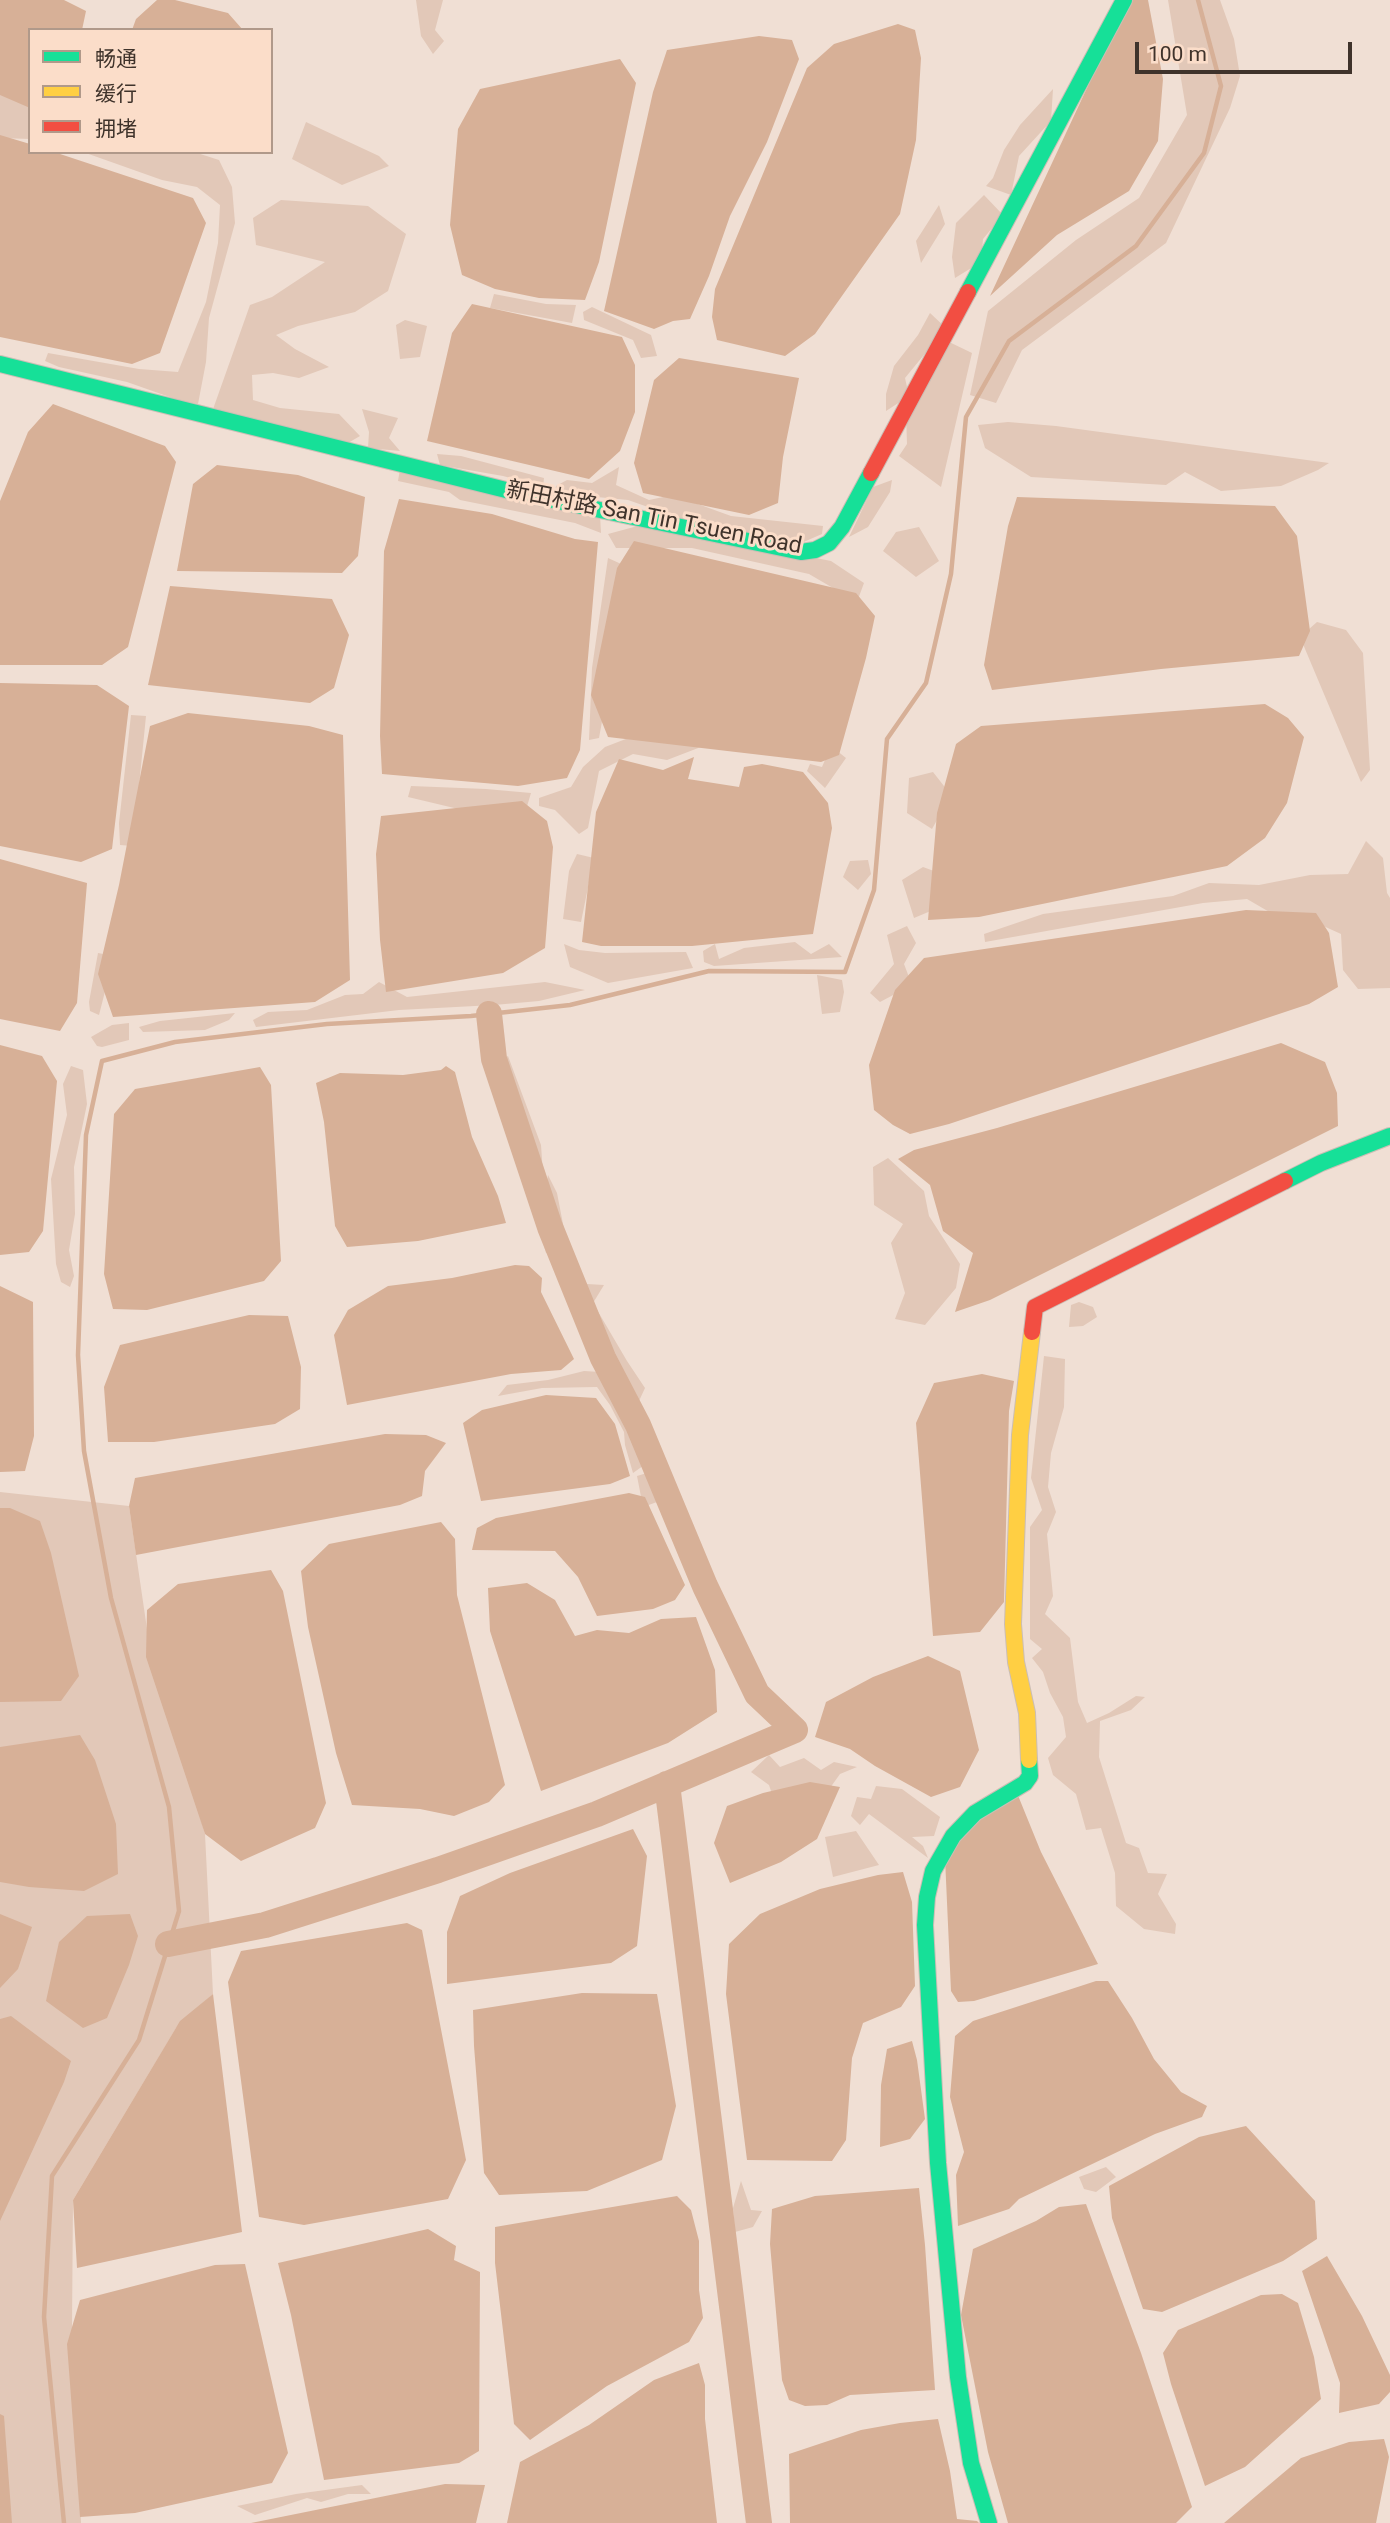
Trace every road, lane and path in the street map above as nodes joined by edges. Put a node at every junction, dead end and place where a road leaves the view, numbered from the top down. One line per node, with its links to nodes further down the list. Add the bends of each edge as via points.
1 (1124, 0): 2 (street, 新田村路 San Tin Tsuen Road, via 842,527 829,543 815,550 800,552 514,492)
2 (0, 364)
3 (1390, 1136): 4 (street, via 1321,1163 1035,1307 1020,1435 1013,1624 1027,1713 1030,1776 975,1814 953,1836 933,1871 925,1924 938,2163 958,2377 971,2463)
4 (989, 2523)

